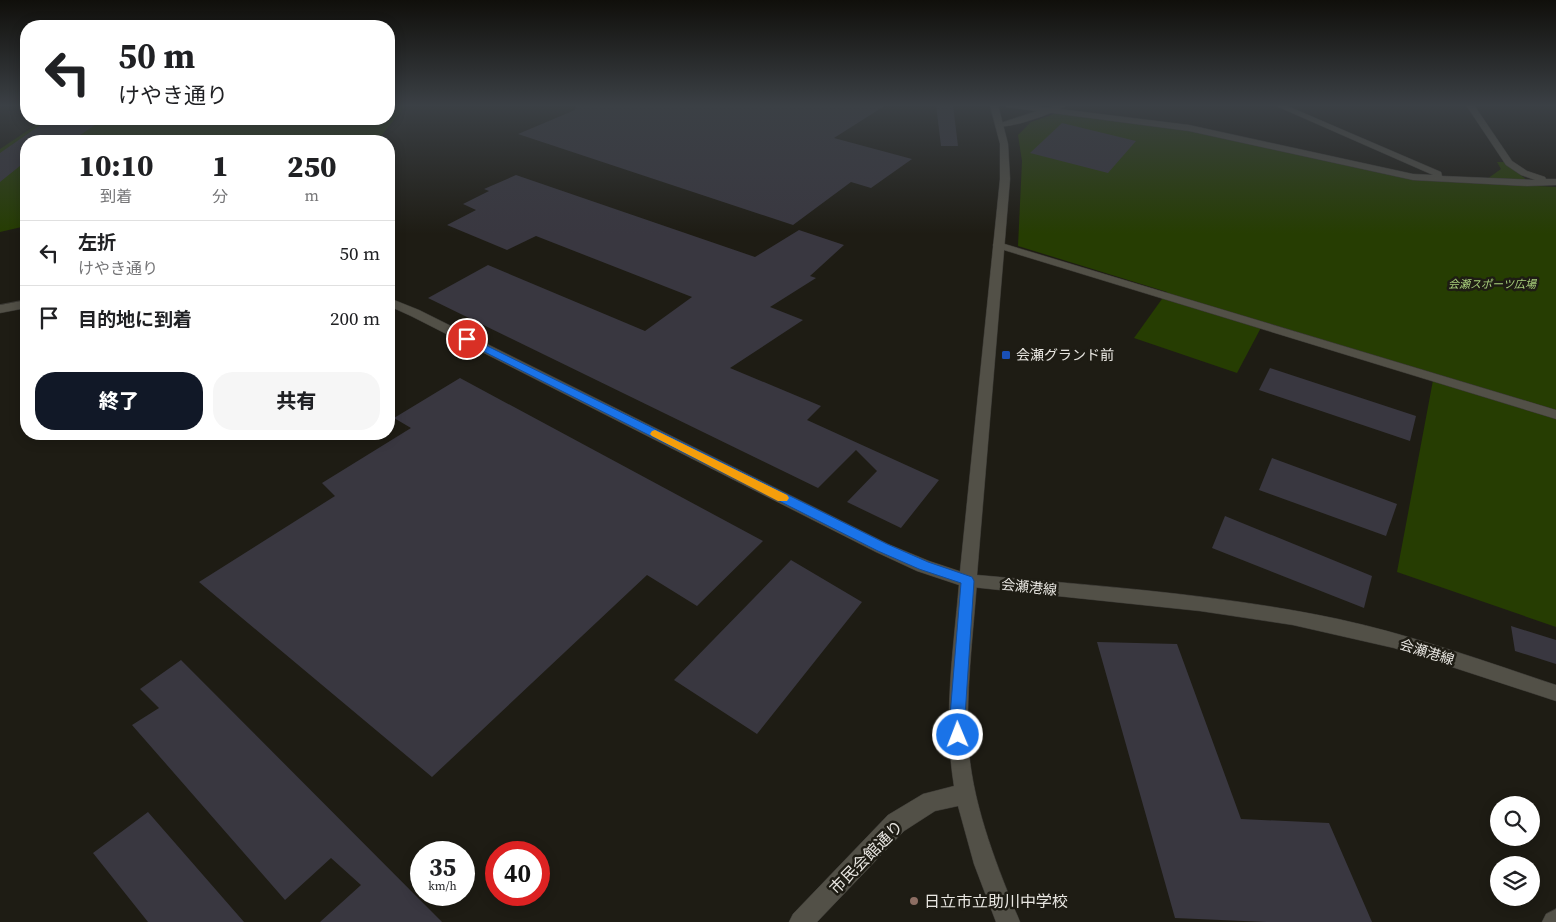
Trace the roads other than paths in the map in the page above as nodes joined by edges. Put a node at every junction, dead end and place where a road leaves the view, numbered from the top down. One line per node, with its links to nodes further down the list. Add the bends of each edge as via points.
1 (1004, 148): 7 (street, via 1006,159)
2 (1282, 148): 5 (street, via 1413,176)
3 (1377, 148): 5 (street)
4 (1499, 148): 6 (street, via 1509,163 1524,173)
5 (1448, 179): 6 (street, via 1527,184)
6 (1556, 182)
7 (998, 245): 11 (street); 12 (street)
8 (20, 305): 10 (street)
9 (395, 305): 12 (street, 会瀬港線, via 882,548)
10 (0, 310)
11 (1556, 415)
12 (968, 581): 13 (street, 会瀬港線, via 1246,610 1340,627); 14 (street, via 958,716)
13 (1556, 692)
14 (966, 794): 15 (street, 市民会館通り, via 931,801 896,823); 16 (street, via 985,864)
15 (801, 922)
16 (1008, 922)

